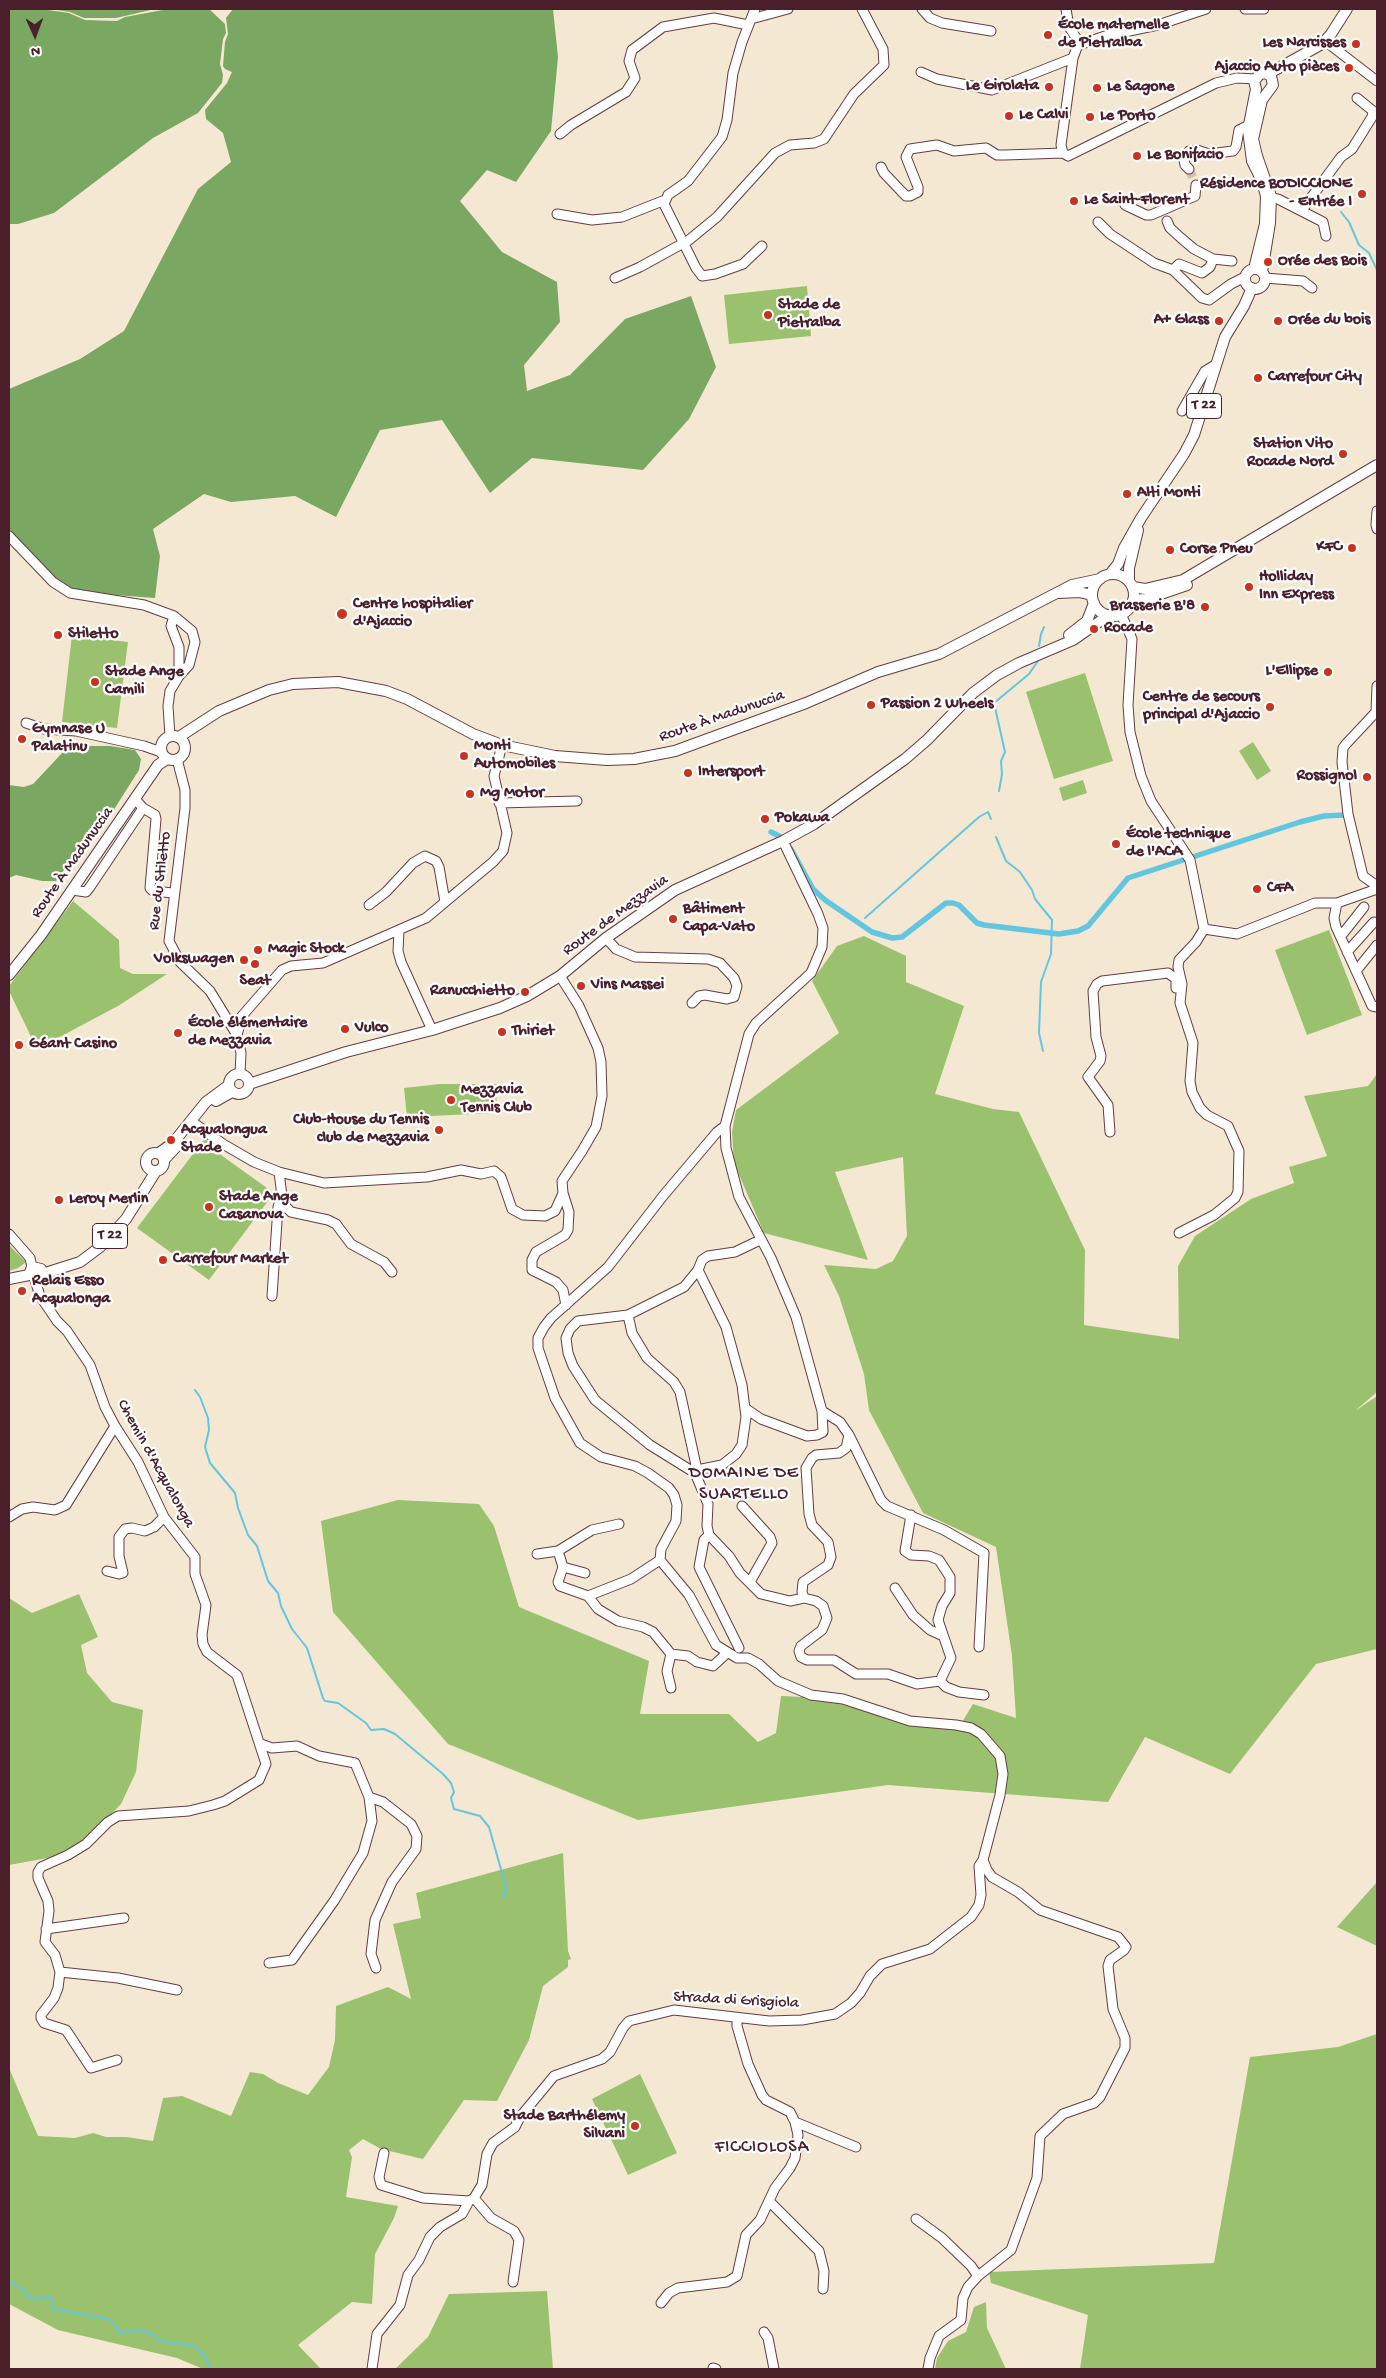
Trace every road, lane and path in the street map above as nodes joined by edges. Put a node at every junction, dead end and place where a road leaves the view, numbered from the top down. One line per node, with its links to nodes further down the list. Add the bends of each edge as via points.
1 (755, 9): 10 (street)
2 (788, 9): 10 (street)
3 (862, 9): 34 (street, via 884,49 881,70 854,94 824,138 814,143 790,145 775,153 717,217)
4 (922, 9): 11 (street, via 930,18 942,23)
5 (1066, 9): 13 (street, via 1069,27)
6 (1206, 9): 13 (street)
7 (1245, 9): 8 (street)
8 (1264, 9)
9 (1347, 9): 12 (main road)
10 (749, 22): 21 (street, via 714,18 663,27 632,50 629,61 634,78 626,92 571,124); 27 (street, via 733,72 722,137 688,181)
11 (991, 31)
12 (1325, 41): 16 (main road); 17 (street)
13 (1079, 45): 14 (street)
14 (1073, 58): 15 (street, via 992,90 937,79); 22 (street, via 1061,145)
15 (921, 72)
16 (1268, 74): 18 (main road, via 1260,74); 18 (main road, via 1273,85)
17 (1377, 81)
18 (1259, 86): 20 (main road); 22 (street, via 1237,78 1216,83 1074,155); 26 (main road, via 1253,139)
19 (1357, 98): 29 (street, via 1373,111 1372,117 1352,149 1341,157)
20 (1249, 125): 24 (street, via 1239,130 1233,151 1209,154 1189,151 1184,160); 26 (main road, via 1250,151)
21 (560, 134)
22 (1063, 153): 23 (street, via 1005,156 986,148 954,151 937,145 910,149 906,158 918,187 918,192 910,196 901,191)
23 (882, 167)
24 (1189, 169)
25 (1196, 185): 28 (street, via 1195,196 1151,215)
26 (1268, 196): 29 (street); 39 (main road, via 1257,262)
27 (665, 200): 30 (street, via 622,217 592,220); 34 (street, via 665,208)
28 (1126, 205)
29 (1302, 210): 33 (street, via 1323,222)
30 (558, 214)
31 (1167, 221): 36 (street, via 1170,228 1194,249)
32 (1098, 222): 38 (street, via 1154,264)
33 (1326, 236)
34 (684, 243): 35 (street, via 702,276 743,264); 41 (street)
35 (762, 246)
36 (1213, 259): 37 (street); 38 (street, via 1210,267 1202,273 1179,264)
37 (1232, 261)
38 (1173, 270): 40 (street, via 1208,300)
39 (1260, 273): 40 (main road, via 1248,272); 42 (main road, via 1261,286); 43 (street, via 1304,281)
40 (1245, 277): 42 (main road)
41 (615, 278)
42 (1252, 288): 44 (main road, T 22, via 1225,336)
43 (1312, 288)
44 (1215, 365): 45 (street, via 1206,371); 49 (main road, T 22, via 1194,435)
45 (1182, 411)
46 (1377, 465): 54 (main road, via 1183,580 1145,589)
47 (1377, 472): 57 (main road, via 1189,584 1146,599)
48 (1377, 511): 50 (street)
49 (1141, 518): 52 (main road, T 22); 54 (main road, T 22, via 1129,568)
50 (1377, 529)
51 (9, 536): 60 (street, via 53,582 70,593 144,605)
52 (1110, 574): 53 (main road); 54 (main road, via 1121,575)
53 (1100, 578): 55 (main road, Route À Madunuccia); 56 (main road)
54 (1131, 584): 57 (main road)
55 (1056, 593): 56 (main road, Route À Madunuccia, via 1079,592); 67 (main road, Route À Madunuccia, via 939,654 878,672 806,703 675,751 634,759 607,760 547,755)
56 (1093, 599): 59 (main road, via 1100,611); 61 (main road, Route de Mezzavia, via 1087,621)
57 (1133, 600): 58 (main road)
58 (1122, 614): 59 (main road); 84 (street, via 1132,640 1128,705 1130,732 1141,776 1151,801 1190,858)
59 (1109, 615): 61 (main road, Route de Mezzavia, via 1073,640)
60 (174, 616): 62 (street, via 171,626 179,647); 62 (street, via 192,631 194,642 188,665)
61 (1039, 654): 73 (main road, Route de Mezzavia, via 997,675 973,693 906,759 814,824)
62 (179, 676): 66 (street, via 170,691 168,706)
63 (1377, 686): 64 (street)
64 (1377, 705): 74 (street, via 1375,715 1343,748 1348,814)
65 (26, 723): 68 (street, via 144,746)
66 (177, 738): 67 (main road, Route À Madunuccia, via 219,711 269,690 294,684 338,682 386,691 407,699 473,734); 68 (main road, via 164,739); 68 (main road, via 185,750)
67 (502, 745): 71 (street, via 494,776)
68 (164, 756): 69 (main road, Route À Madunuccia); 78 (street, Rue du Stiletto, via 185,790)
69 (135, 799): 72 (street); 76 (main road, Route À Madunuccia)
70 (576, 800): 71 (street)
71 (499, 803): 79 (street, via 507,833 503,851)
72 (142, 808): 76 (street, via 86,892); 78 (street, via 155,815 156,819 150,888)
73 (783, 841): 87 (main road, Route de Mezzavia, via 675,890); 104 (street, via 818,914 822,947 811,973 756,1023 749,1034)
74 (1363, 876): 75 (street); 77 (street)
75 (1377, 887): 77 (street)
76 (72, 890): 91 (main road, Route À Madunuccia)
77 (1366, 892): 80 (street)
78 (173, 893): 97 (street, Rue du Stiletto, via 169,935 173,952 210,991)
79 (445, 902): 81 (street, via 436,861 425,856 413,863); 85 (street, via 426,918)
80 (1337, 903): 84 (street, via 1315,903 1237,934); 86 (street, via 1334,918)
81 (369, 905)
82 (1364, 907): 86 (street)
83 (1374, 922): 89 (street)
84 (1204, 929): 93 (street, via 1179,960)
85 (399, 931): 96 (street, via 323,963 282,970); 98 (street, via 398,951)
86 (1341, 936): 89 (street)
87 (606, 938): 92 (main road, Route de Mezzavia); 94 (street, via 616,949 635,957 708,959 720,963 734,978 737,986 734,997 705,995)
88 (1377, 946): 90 (street)
89 (1347, 952): 90 (street)
90 (1356, 971): 95 (street, via 1372,1006)
91 (9, 975)
92 (560, 976): 98 (main road, Route de Mezzavia, via 500,1008); 109 (street, via 579,1006 598,1048 602,1096 596,1127 562,1181)
93 (1180, 996): 105 (street, via 1176,993 1176,979 1168,973 1096,984 1093,991 1096,1037 1101,1056 1088,1077 1108,1105); 111 (street, via 1193,1043 1192,1092 1207,1115 1228,1126 1239,1151 1235,1198 1214,1215)
94 (692, 1003)
95 (1377, 1007)
96 (242, 1016): 97 (street); 99 (street)
97 (226, 1017): 99 (street, Rue du Stiletto)
98 (432, 1030): 101 (main road, Route de Mezzavia, via 346,1052)
99 (237, 1036): 100 (street, Rue du Stiletto, via 241,1053)
100 (240, 1074): 101 (main road); 102 (main road, via 230,1078)
101 (249, 1084): 102 (main road, via 242,1094)
102 (230, 1088): 103 (main road)
103 (193, 1122): 106 (main road); 108 (street, via 231,1149)
104 (725, 1126): 113 (street, via 726,1148 738,1196); 119 (street, via 675,1182 608,1267)
105 (1110, 1132)
106 (162, 1156): 107 (main road, via 162,1168); 107 (main road, via 154,1152 147,1157 146,1163)
107 (152, 1170): 116 (main road, T 22, via 126,1219 100,1247 80,1262)
108 (279, 1172): 109 (street, via 324,1184 427,1177 461,1170 480,1174 494,1172 501,1177 512,1209 523,1215 552,1215); 110 (street)
109 (563, 1194): 119 (street, via 568,1230 536,1252 531,1264 536,1273 559,1286)
110 (282, 1196): 115 (street, via 283,1204 291,1212 336,1224 351,1244 384,1262); 118 (street, via 278,1207)
111 (1180, 1233)
112 (9, 1234): 116 (street, Chemin d'Acqualonga, via 30,1258)
113 (760, 1240): 114 (street, via 735,1252 708,1256 702,1260); 122 (street, via 796,1317)
114 (698, 1270): 120 (street, via 684,1287); 121 (street, via 726,1327 742,1384)
115 (392, 1272)
116 (36, 1273): 117 (main road, T 22); 123 (street, Chemin d'Acqualonga, via 40,1296 90,1365)
117 (9, 1279)
118 (272, 1296)
119 (566, 1305): 134 (street, via 544,1327 538,1338 538,1348 555,1398 580,1442 601,1457 648,1473 674,1495 676,1521 661,1549)
120 (628, 1315): 125 (street, via 629,1325 643,1352 680,1392); 125 (street, via 578,1321 566,1338 573,1366 595,1400 650,1445)
121 (745, 1408): 122 (street, via 761,1419 807,1436 823,1432); 125 (street, via 745,1431 736,1454 722,1464)
122 (822, 1411): 124 (street, via 840,1422)
123 (115, 1426): 128 (street, via 66,1505 55,1510 33,1507); 129 (street, Chemin d'Acqualonga, via 138,1462)
124 (849, 1435): 127 (street, via 881,1500 887,1506); 141 (street, via 846,1448 839,1453 816,1455 806,1468 812,1525 828,1542 831,1557 828,1564 803,1582)
125 (696, 1471): 131 (street, via 708,1504)
126 (742, 1506): 138 (street, via 772,1543)
127 (911, 1515): 142 (street, via 905,1551 910,1555 938,1560 950,1577 950,1594 938,1620); 144 (street, via 984,1553)
128 (9, 1517)
129 (164, 1517): 136 (street, via 145,1531 125,1529 119,1537 123,1573); 150 (street, Chemin d'Acqualonga, via 195,1557 195,1574 206,1605 203,1644 207,1652 236,1675)
130 (619, 1524): 132 (street, via 592,1530)
131 (709, 1536): 138 (street); 143 (street, via 704,1540 699,1567)
132 (558, 1551): 133 (street); 135 (street)
133 (537, 1554)
134 (660, 1560): 140 (street, via 631,1579); 145 (street, via 689,1595 716,1645)
135 (563, 1567): 137 (street); 140 (street, via 558,1582 560,1586)
136 (107, 1571)
137 (585, 1572)
138 (750, 1582): 141 (street, via 762,1594 790,1601)
139 (896, 1588): 142 (street, via 914,1615 930,1630)
140 (588, 1596): 146 (street, via 608,1616 653,1632)
141 (804, 1598): 147 (street, via 823,1606 827,1618 822,1630 801,1646 801,1657 814,1661 834,1660 856,1674 888,1674 917,1684)
142 (941, 1635): 147 (street, via 951,1658)
143 (739, 1648)
144 (979, 1648)
145 (727, 1653): 146 (street, via 713,1666 688,1656); 152 (street, Strada di Grisgiola, via 737,1658 748,1658 775,1679 812,1695 843,1699 896,1718 964,1726 981,1734 1000,1756 1003,1774)
146 (671, 1654): 148 (street, via 667,1671)
147 (940, 1681): 149 (street, via 959,1692)
148 (671, 1688)
149 (984, 1695)
150 (261, 1744): 151 (street, via 272,1748 297,1746 319,1756 356,1764); 154 (street, via 266,1764 259,1780 225,1801 189,1811 118,1816 86,1844 41,1867 38,1878 48,1900 49,1911)
151 (369, 1797): 155 (street, via 372,1821 363,1853 339,1893 292,1960); 156 (street, via 383,1802 411,1824 418,1836 416,1849 392,1882 375,1920 371,1954)
152 (983, 1860): 159 (street, Strada di Grisgiola, via 979,1866 982,1895 971,1917 930,1949 882,1964 843,2010 826,2018 802,2020); 167 (street, via 992,1877 1040,1910 1099,1929 1124,1942 1124,1950 1110,1960 1108,1966 1114,2016 1126,2043 1100,2097 1094,2103 1063,2114 1043,2131 1037,2178 1012,2250)
153 (124, 1918): 154 (street)
154 (46, 1929): 157 (street, via 45,1942 55,1955)
155 (268, 1963)
156 (376, 1968)
157 (60, 1972): 158 (street, via 118,1978); 160 (street, via 54,1998 41,2015 44,2023 66,2030 91,2068)
158 (177, 1990)
159 (737, 2018): 161 (street, via 748,2064 762,2096 790,2112); 164 (street, Strada di Grisgiola, via 686,2009 628,2021 610,2052 602,2059 554,2076 515,2127 493,2143 487,2154 482,2185)
160 (117, 2060)
161 (795, 2122): 162 (street); 165 (street, via 798,2135 795,2158)
162 (856, 2147)
163 (384, 2153): 164 (street, via 379,2177 381,2185 424,2198)
164 (472, 2200): 168 (street, via 492,2218 514,2231 519,2240); 172 (street, via 462,2214 430,2237 408,2275 400,2305 377,2334)
165 (769, 2201): 169 (street, via 819,2251 824,2271); 170 (street, via 760,2220 746,2235 737,2276 727,2282 678,2288)
166 (916, 2219): 167 (street, via 942,2238)
167 (978, 2276): 174 (street, via 964,2293 961,2320 939,2336)
168 (513, 2282)
169 (823, 2289)
170 (660, 2303)
171 (764, 2332): 173 (street)
172 (372, 2369)
173 (774, 2369)
174 (928, 2369)

